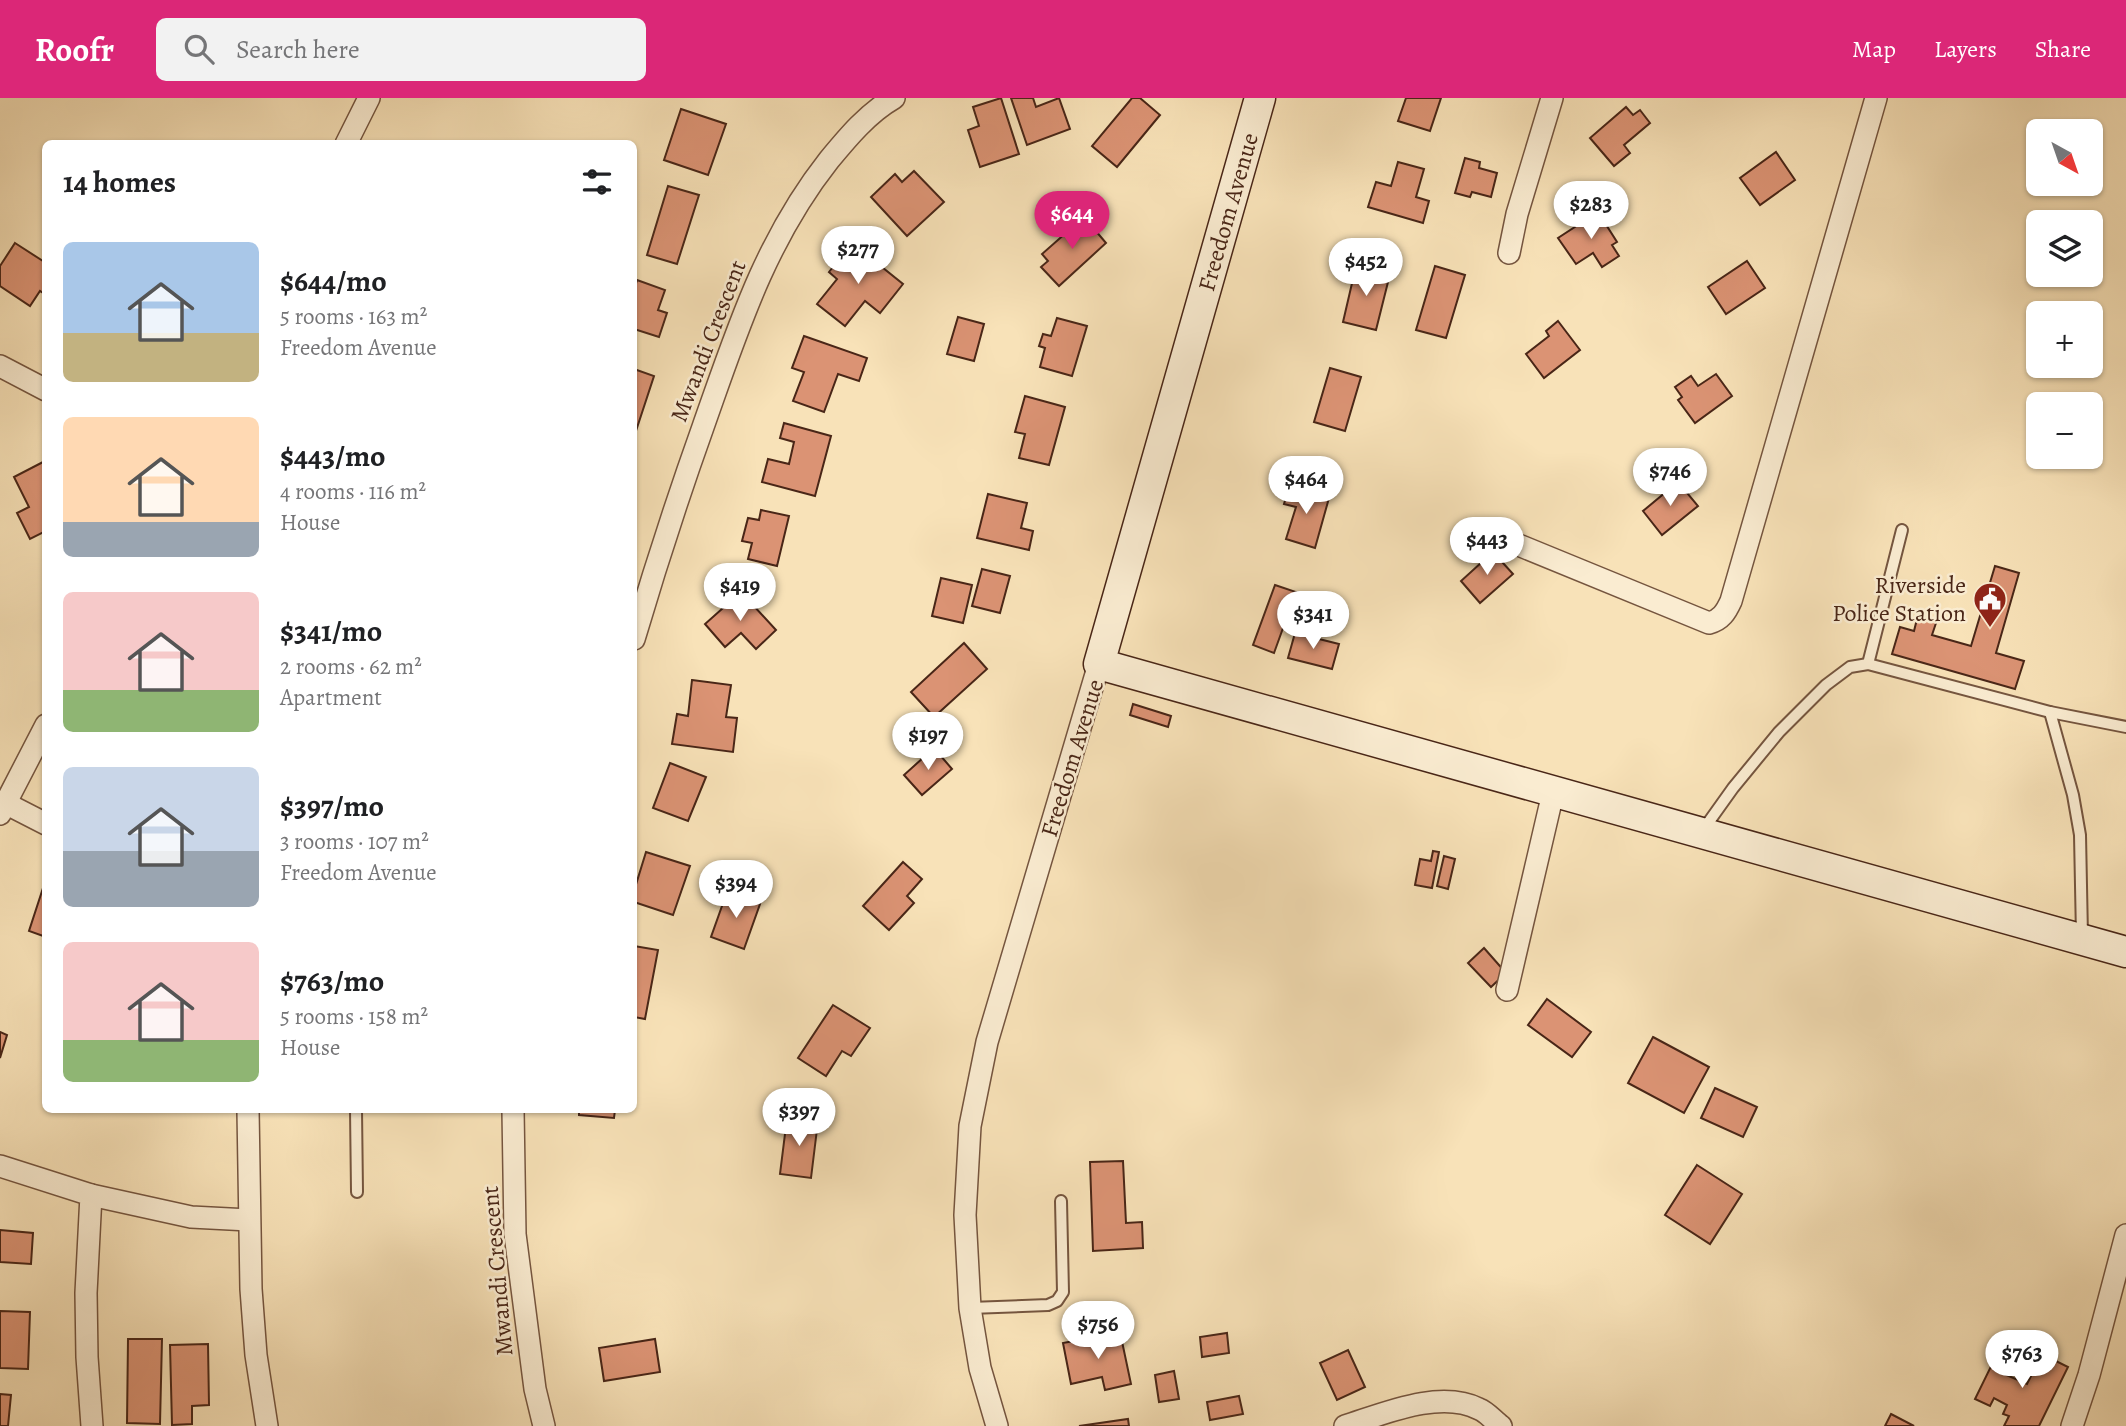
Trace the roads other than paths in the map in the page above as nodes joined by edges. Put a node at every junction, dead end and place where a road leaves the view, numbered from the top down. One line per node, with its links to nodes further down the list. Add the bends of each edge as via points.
1 (369, 98): 6 (street)
2 (1260, 98): 13 (main road, Freedom Avenue)
3 (1552, 98): 7 (street)
4 (1876, 98): 11 (street, via 1726,613 1709,623)
5 (881, 101): 12 (street, Mwandi Crescent, via 811,183 780,233 745,307)
6 (348, 140)
7 (1509, 253)
8 (0, 366): 9 (street)
9 (42, 388)
10 (1902, 530): 14 (lane)
11 (1521, 545)
12 (637, 628)
13 (1099, 664): 18 (main road); 34 (street, Freedom Avenue, via 987,1042 970,1139 965,1215)
14 (1868, 664): 15 (lane); 21 (lane, via 1850,667 1807,703 1733,788)
15 (2050, 712): 16 (lane); 22 (lane, via 2080,835)
16 (2126, 727)
17 (42, 733): 19 (street)
18 (1553, 793): 21 (main road); 24 (street)
19 (3, 808): 20 (street)
20 (42, 823)
21 (1700, 834): 22 (main road)
22 (2082, 941): 23 (main road)
23 (2126, 953)
24 (1507, 990)
25 (248, 1113): 32 (street)
26 (356, 1113): 29 (lane)
27 (513, 1113): 37 (street, Mwandi Crescent, via 515,1234)
28 (0, 1166): 30 (street)
29 (357, 1192)
30 (91, 1195): 32 (street, via 191,1217); 35 (street, via 86,1344)
31 (1061, 1201): 34 (lane, via 1063,1292 1057,1301)
32 (249, 1220): 36 (street, via 256,1355)
33 (2126, 1236): 41 (street)
34 (970, 1308): 38 (street, Freedom Avenue, via 980,1368)
35 (92, 1426)
36 (267, 1426)
37 (544, 1426)
38 (997, 1426)
39 (1345, 1426): 40 (street, via 1412,1406 1452,1401 1479,1409)
40 (1501, 1426)
41 (2072, 1426)

